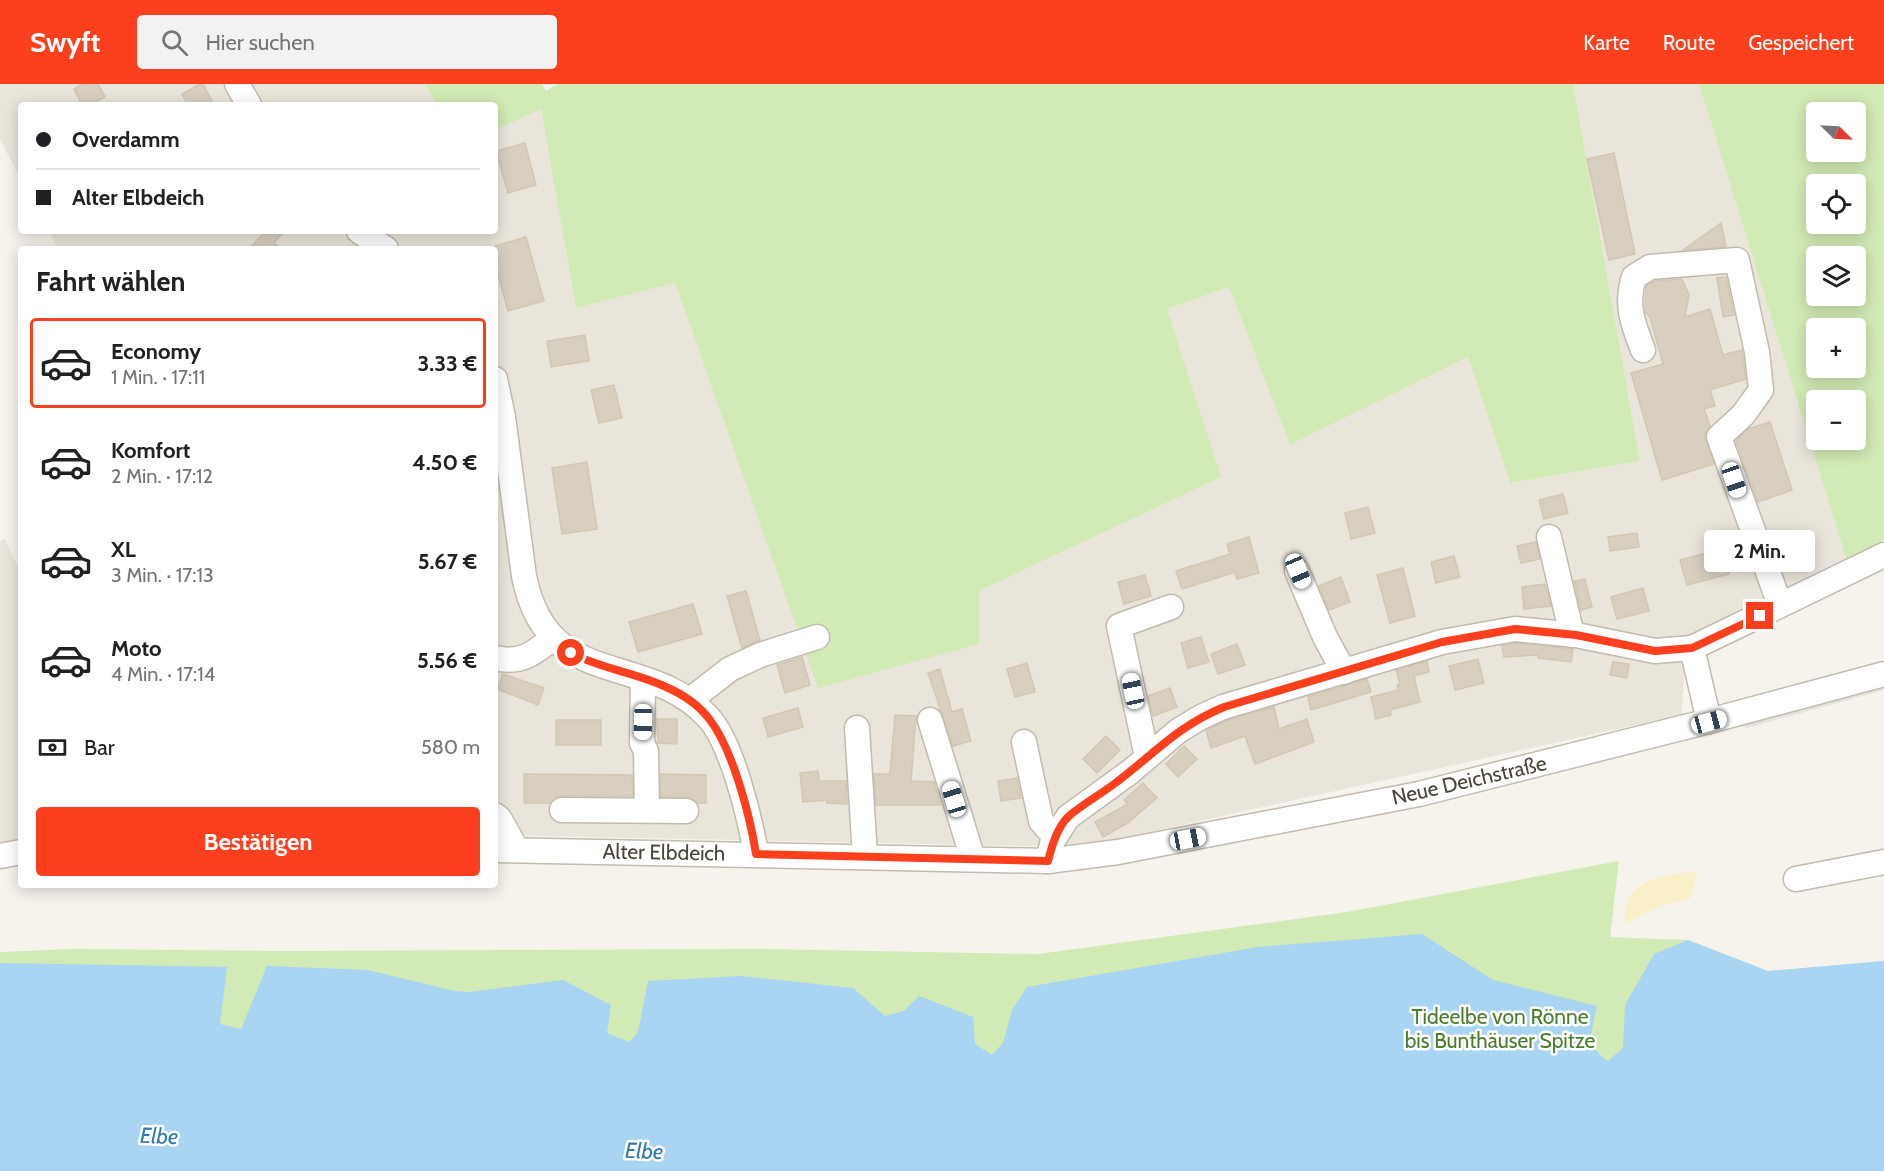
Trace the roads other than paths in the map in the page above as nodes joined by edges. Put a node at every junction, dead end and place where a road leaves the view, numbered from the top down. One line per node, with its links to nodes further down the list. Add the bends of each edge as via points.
1 (237, 84): 2 (street)
2 (247, 102)
3 (360, 238): 4 (street)
4 (379, 246)
5 (1643, 350): 10 (street, via 1630,316 1629,294 1634,277 1650,267 1737,260 1761,390 1743,415 1719,437)
6 (498, 394): 14 (street, via 526,587 538,618)
7 (1549, 537): 12 (street)
8 (1884, 555): 10 (street)
9 (1298, 571): 17 (street)
10 (1780, 605): 15 (street)
11 (1171, 607): 25 (street, via 1119,626)
12 (1572, 635): 15 (street, via 1655,651); 17 (street, via 1515,629 1442,642)
13 (817, 637): 20 (street, via 730,669)
14 (553, 638): 16 (street, via 524,658); 19 (street, via 585,660)
15 (1692, 648): 22 (street)
16 (498, 659)
17 (1344, 672): 25 (street, via 1224,707 1178,731)
18 (1884, 674): 22 (street, Neue Deichstraße)
19 (643, 678): 20 (street); 27 (street)
20 (690, 700): 33 (street, via 710,719 725,746 752,829)
21 (930, 720): 36 (street)
22 (1709, 722): 37 (street, Neue Deichstraße, via 1419,794 1118,852)
23 (857, 728): 35 (street)
24 (1024, 742): 30 (street, via 1041,821)
25 (1147, 757): 30 (street, via 1068,816)
26 (562, 810): 27 (street)
27 (647, 810): 28 (street)
28 (686, 811)
29 (498, 817): 31 (street)
30 (1055, 837): 37 (street)
31 (506, 850): 33 (street, Alter Elbdeich)
32 (18, 853): 34 (street)
33 (756, 854): 35 (street, Alter Elbdeich)
34 (0, 856)
35 (865, 856): 36 (street, Alter Elbdeich)
36 (973, 859): 37 (street, Alter Elbdeich)
37 (1048, 861)
38 (1884, 862): 39 (street)
39 (1796, 879)

